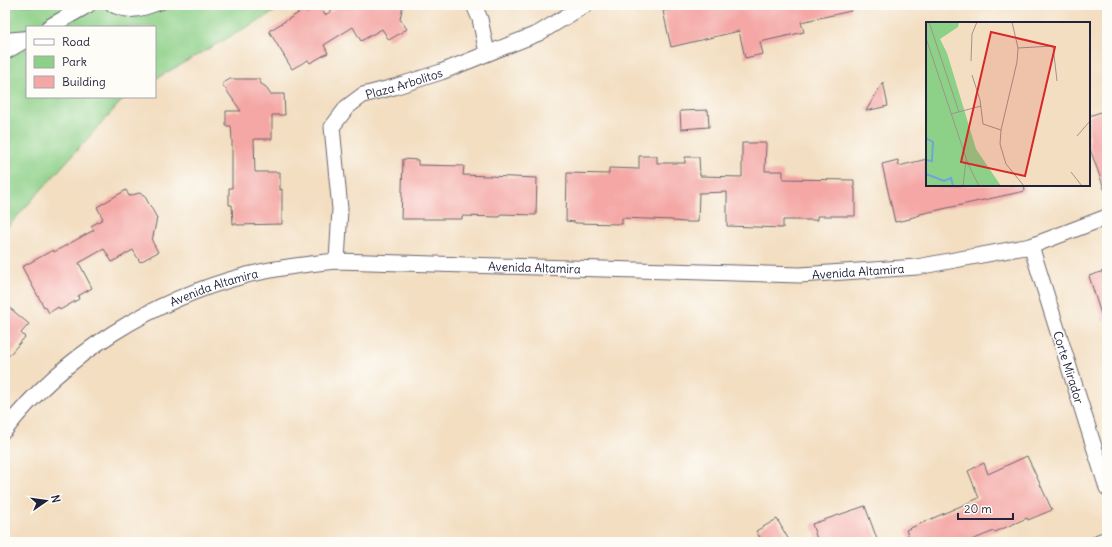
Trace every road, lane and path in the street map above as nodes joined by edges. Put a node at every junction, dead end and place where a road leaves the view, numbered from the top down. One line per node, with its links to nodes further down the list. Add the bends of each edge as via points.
1 (88, 5): 6 (street)
2 (109, 5): 3 (lane, via 125,14)
3 (162, 5)
4 (474, 5): 11 (street)
5 (585, 5): 11 (street, Plaza Arbolitos, via 539,33)
6 (51, 26)
7 (26, 35): 8 (lane)
8 (5, 37)
9 (26, 40): 10 (street)
10 (5, 52)
11 (488, 53): 14 (street, Plaza Arbolitos, via 441,72 363,95 348,107 332,127 340,209)
12 (1107, 217): 13 (street, Avenida Altamira)
13 (1032, 246): 14 (street, Avenida Altamira, via 917,267 800,275); 16 (street, Corte Mirador)
14 (337, 262): 15 (street, Avenida Altamira, via 247,275 189,294 155,310 92,348 63,371)
15 (5, 430)
16 (1107, 488)
17 (1107, 539): 18 (street)
18 (1099, 542)

